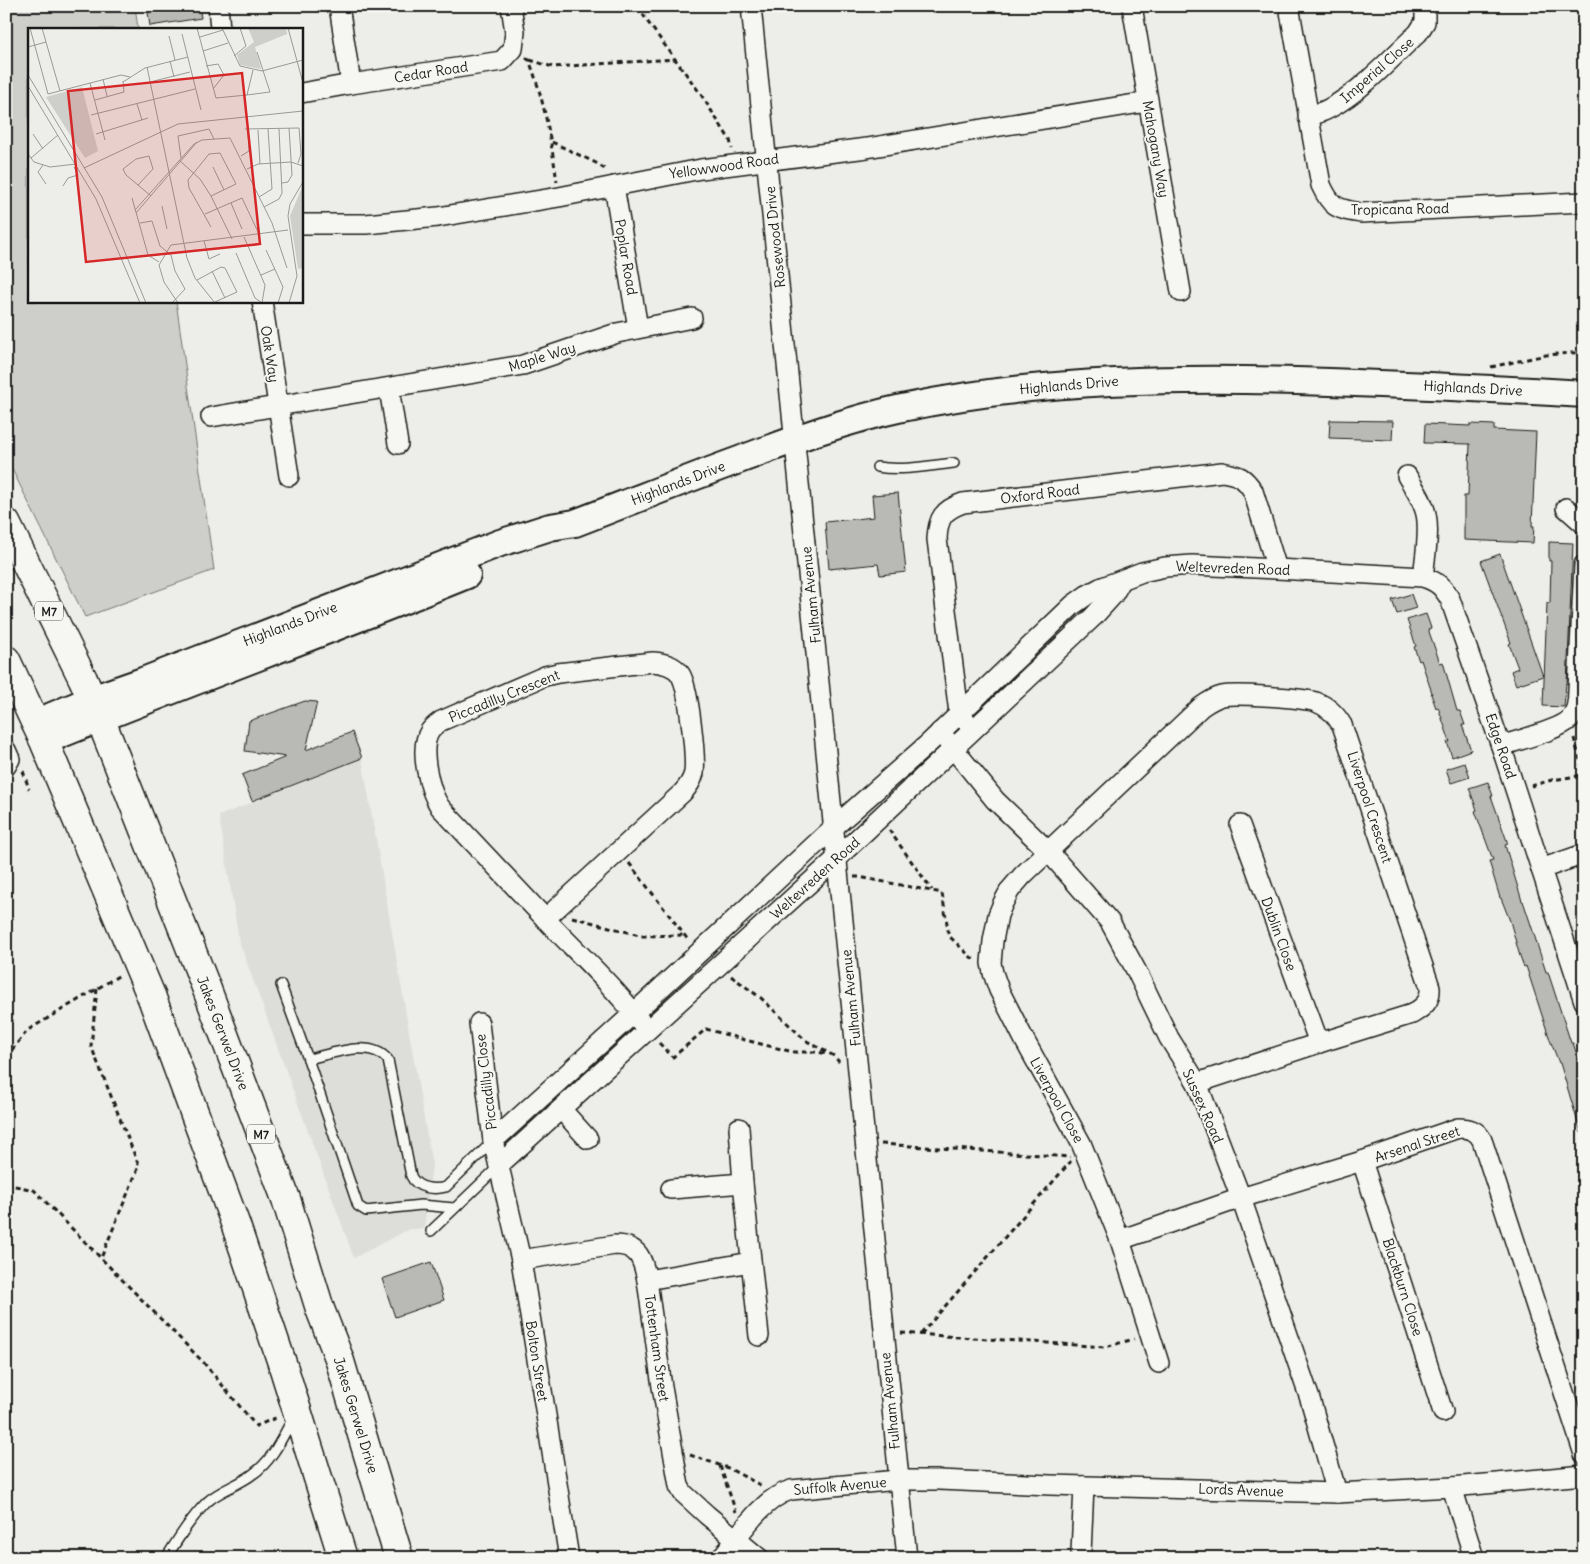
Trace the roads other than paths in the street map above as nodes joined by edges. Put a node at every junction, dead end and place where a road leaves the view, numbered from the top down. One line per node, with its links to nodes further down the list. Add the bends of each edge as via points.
1 (218, 6): 8 (street)
2 (339, 6): 9 (street)
3 (511, 6): 9 (street, Cedar Road, via 515,32 513,49 502,61)
4 (751, 6): 13 (street, Rosewood Drive)
5 (1132, 6): 11 (street, Mahogany Way)
6 (1289, 6): 12 (street, Tropicana Road)
7 (1425, 6): 12 (street, Imperial Close, via 1425,22 1418,33 1359,88 1328,110)
8 (220, 28)
9 (351, 84): 10 (street, Cedar Road)
10 (302, 93)
11 (1147, 102): 13 (street, Yellowwood Road, via 895,144); 17 (street, Mahogany Way)
12 (1308, 117): 15 (street, Tropicana Road, via 1321,184 1328,201 1342,210 1361,213)
13 (767, 160): 14 (street, Yellowwood Road); 25 (street, Rosewood Drive)
14 (614, 186): 16 (street, Yellowwood Road, via 401,222); 20 (street, Poplar Road)
15 (1584, 202)
16 (302, 224)
17 (1181, 292)
18 (262, 302): 23 (street, Oak Way)
19 (692, 318): 20 (street, Maple Way)
20 (638, 328): 21 (street, Maple Way, via 523,365)
21 (389, 388): 23 (street, Maple Way); 26 (street)
22 (1584, 394): 25 (main road, Highlands Drive, via 1243,379 1119,381 1047,386 945,400 846,422)
23 (279, 406): 24 (street, Maple Way); 29 (street, Oak Way)
24 (211, 417)
25 (794, 439): 40 (main road, Highlands Drive, via 575,523 552,542 375,612 316,624); 50 (street, Fulham Avenue)
26 (398, 444)
27 (954, 463): 28 (lane, via 904,469)
28 (877, 467)
29 (289, 476)
30 (1407, 476): 37 (street, via 1426,512 1428,523)
31 (1566, 508): 33 (street)
32 (6, 523): 40 (main road, Jakes Gerwel Drive / M7)
33 (1584, 524)
34 (1584, 565): 45 (street, via 1574,714 1560,726)
35 (1277, 569): 36 (street, Weltevreden Road); 38 (street, Weltevreden Road, via 1165,567); 41 (street, Oxford Road, via 1253,491 1246,480 1236,474 1222,472 1182,476 951,507 937,526 936,539)
36 (1348, 573): 37 (street, Edge Road)
37 (1423, 577): 45 (street, Edge Road, via 1443,587 1450,599)
38 (1120, 581): 41 (street, Weltevreden Road, via 1100,588 1073,605); 42 (street, Weltevreden Road, via 1094,618)
39 (6, 660): 43 (main road)
40 (96, 708): 43 (main road, Highlands Drive); 92 (main road, Jakes Gerwel Drive / M7, via 286,1199 339,1358)
41 (959, 713): 42 (street); 44 (street, Weltevreden Road)
42 (974, 730): 46 (street, Weltevreden Road)
43 (40, 732): 81 (main road, via 152,998 235,1223)
44 (940, 732): 46 (street, Sussex Road); 50 (street, Weltevreden Road)
45 (1501, 746): 54 (street, Edge Road)
46 (954, 748): 51 (street, Sussex Road, via 995,800); 53 (street, Weltevreden Road)
47 (6, 750): 48 (street, via 10,759)
48 (6, 766)
49 (1240, 825): 61 (street, Dublin Close)
50 (834, 827): 53 (street, Fulham Avenue); 58 (street, Weltevreden Road)
51 (1048, 852): 61 (street, Liverpool Crescent, via 1211,700 1236,695 1304,700 1327,708 1342,725 1430,994 1425,1005 1412,1014); 63 (street, Sussex Road, via 1110,922 1169,1038); 75 (street, Liverpool Close, via 1010,890 1003,902 991,963 999,990 1081,1143)
52 (1584, 854): 54 (street)
53 (837, 858): 60 (street, Weltevreden Road); 85 (street, Fulham Avenue)
54 (1541, 869): 57 (street, Edge Road)
55 (545, 918): 55 (street, Piccadilly Crescent, via 440,808 434,798 425,753 430,730 442,721 546,676 653,662 670,666 680,673 686,688 693,777 682,793); 58 (street, Piccadilly Crescent)
56 (280, 985): 62 (lane)
57 (1584, 1001)
58 (634, 1013): 60 (street, Piccadilly Crescent); 67 (street, Weltevreden Road)
59 (479, 1023): 67 (street, Piccadilly Close)
60 (647, 1030): 64 (street, Weltevreden Road)
61 (1319, 1043): 63 (street, Liverpool Crescent)
62 (308, 1059): 67 (lane, via 361,1048 384,1054 388,1060 412,1180 419,1186 446,1187); 73 (lane, via 358,1206 369,1211 420,1205)
63 (1196, 1083): 72 (street, Sussex Road)
64 (561, 1109): 66 (street); 69 (street, Weltevreden Road)
65 (739, 1128): 70 (street)
66 (588, 1139)
67 (493, 1141): 69 (street, Piccadilly Close)
68 (1362, 1161): 72 (street, Arsenal Street); 82 (street, Blackburn Close); 83 (street, Arsenal Street, via 1458,1128 1467,1128 1480,1136)
69 (499, 1165): 73 (lane); 76 (street, Bolton Street)
70 (743, 1183): 71 (street); 77 (street)
71 (671, 1189)
72 (1241, 1198): 75 (street, Arsenal Street); 88 (street, Sussex Road, via 1310,1399)
73 (454, 1208): 74 (lane)
74 (431, 1231)
75 (1120, 1240): 80 (street, Liverpool Close)
76 (521, 1260): 78 (street, Tottenham Street, via 622,1245 639,1255); 93 (street, Bolton Street)
77 (751, 1262): 78 (street); 79 (street)
78 (647, 1280): 89 (street, Tottenham Street, via 679,1486)
79 (760, 1336)
80 (1159, 1363)
81 (297, 1410): 90 (lane, via 267,1461 254,1474 208,1501); 91 (main road)
82 (1444, 1412)
83 (1584, 1454)
84 (1584, 1475): 87 (street, Lords Avenue)
85 (898, 1480): 86 (street, Lords Avenue); 89 (street, Suffolk Avenue, via 783,1492 763,1507); 96 (street, Fulham Avenue)
86 (1084, 1486): 88 (street, Lords Avenue); 97 (street)
87 (1452, 1487): 88 (street, Lords Avenue); 98 (street)
88 (1338, 1493)
89 (736, 1540): 94 (street, Suffolk Avenue); 95 (street, Tottenham Street)
90 (166, 1558)
91 (343, 1558)
92 (399, 1558)
93 (569, 1558)
94 (721, 1558)
95 (759, 1558)
96 (907, 1558)
97 (1082, 1558)
98 (1474, 1558)

